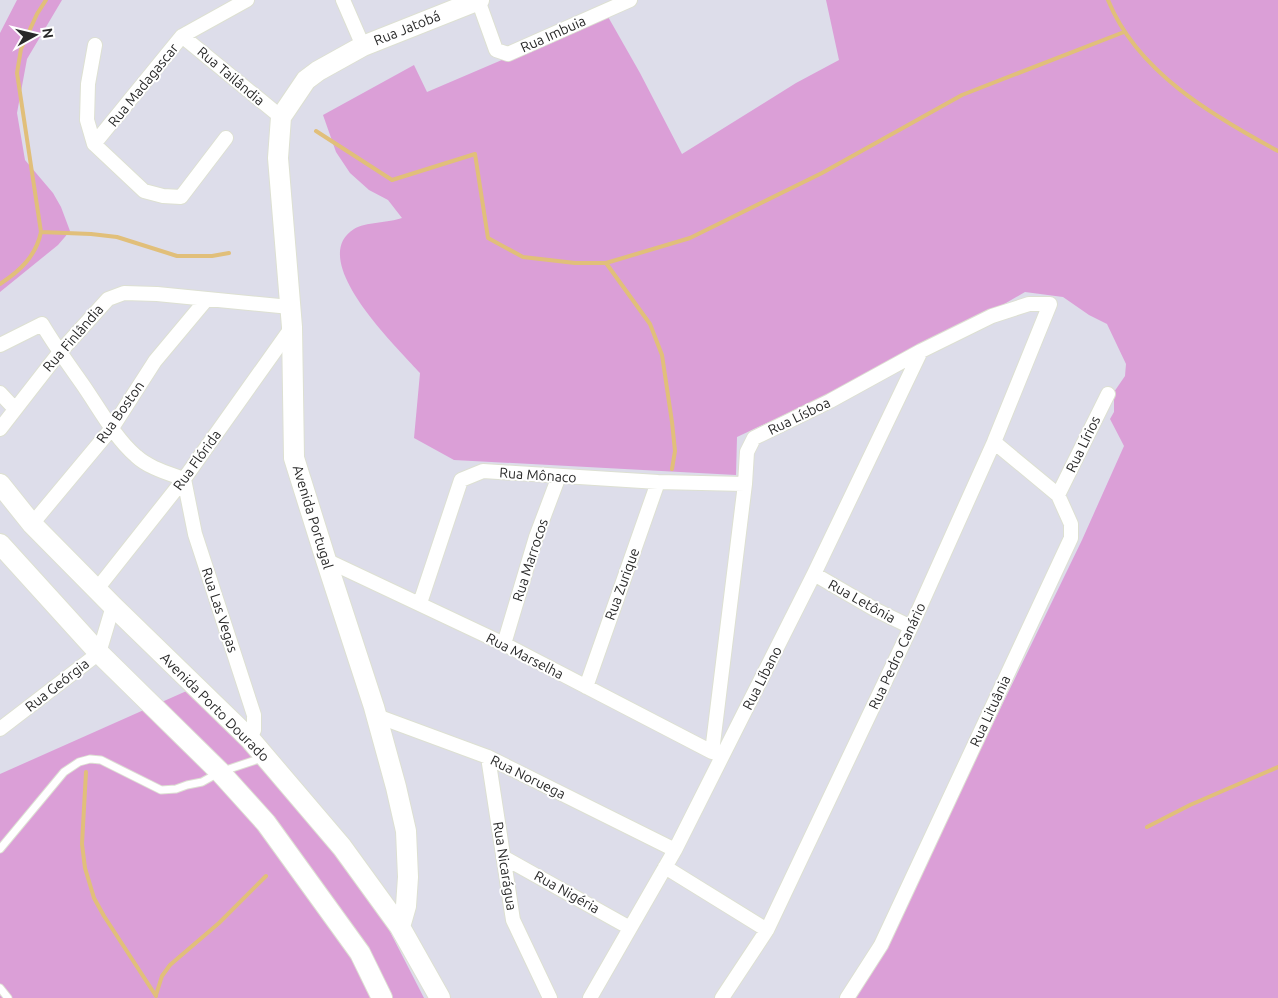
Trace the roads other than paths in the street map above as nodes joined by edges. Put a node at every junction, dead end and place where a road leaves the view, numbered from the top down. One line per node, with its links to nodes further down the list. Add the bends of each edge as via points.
1 (247, 0): 5 (street, Rua Madagascar)
2 (343, 0): 7 (street)
3 (478, 0): 4 (street, Rua Imbuia, via 496,50 508,54); 7 (street, Rua Jatobá)
4 (630, 0)
5 (182, 36): 8 (street, Rua Tailândia); 10 (street, Rua Madagascar)
6 (95, 45): 10 (street, via 88,84 87,120)
7 (363, 46): 8 (street, Avenida Portugal, via 306,80)
8 (281, 117): 13 (street, Avenida Portugal, via 278,158)
9 (226, 138): 10 (street, via 181,197 144,191)
10 (94, 144)
11 (206, 300): 13 (street, Rua Finlândia); 16 (street, Rua Finlândia, via 124,293 108,299); 20 (street, Rua Boston, via 155,360)
12 (1050, 304): 15 (street, Rua Lísboa, via 1029,304 992,316); 22 (street, Rua Pedro Canário)
13 (291, 317): 24 (street, Rua Flórida); 31 (street, Avenida Portugal, via 294,458)
14 (0, 345): 16 (street, via 42,324)
15 (920, 351): 27 (street, Rua Lísboa, via 830,401 754,438 747,452); 32 (street, Rua Líbano)
16 (59, 353): 19 (street, Rua Finlândia); 20 (street)
17 (0, 393): 19 (street)
18 (1108, 394): 28 (street, Rua Lírios)
19 (15, 409): 21 (street, Rua Finlândia)
20 (112, 428): 24 (street, via 136,456); 29 (street, Rua Boston)
21 (0, 429)
22 (994, 442): 28 (street, Rua Lituânia); 36 (street, Rua Pedro Canário)
23 (559, 476): 25 (street, Rua Mônaco); 34 (street, Rua Mônaco, via 483,472 461,480); 37 (street, Rua Marrocos, via 536,537)
24 (184, 480): 33 (street, Rua Flórida); 42 (street, Rua Las Vegas, via 195,534 254,715)
25 (658, 482): 27 (street, Rua Mônaco); 39 (street, Rua Zurique)
26 (0, 484): 29 (street, Avenida Porto Dourado)
27 (745, 484): 43 (street, Rua Lísboa)
28 (1058, 495): 61 (street, Rua Lituânia, via 1071,524 1071,538 881,945)
29 (32, 524): 33 (street, Avenida Porto Dourado)
30 (0, 544): 38 (street)
31 (326, 560): 34 (street, Rua Marselha); 40 (street, Avenida Portugal)
32 (814, 574): 36 (street, Rua Letônia); 43 (street, Rua Líbano)
33 (97, 589): 35 (street, Avenida Porto Dourado)
34 (420, 603): 37 (street, Rua Marselha)
35 (113, 606): 38 (street, Rua Geórgia); 42 (street, Avenida Porto Dourado)
36 (911, 627): 53 (street, Rua Pedro Canário)
37 (504, 644): 39 (street, Rua Marselha)
38 (99, 653): 41 (street, Rua Geórgia); 46 (street)
39 (586, 687): 43 (street, Rua Marselha)
40 (377, 716): 45 (street, Rua Noruega); 51 (street, Avenida Portugal, via 406,830 408,877 406,906)
41 (0, 729)
42 (250, 739): 44 (street, Avenida Porto Dourado)
43 (717, 754): 48 (street, Rua Líbano)
44 (265, 757): 46 (lane); 51 (street, Avenida Porto Dourado, via 342,847)
45 (488, 757): 48 (street, Rua Noruega); 49 (street, Rua Nicarágua)
46 (220, 772): 47 (lane, via 202,782 161,790 101,760 79,762 64,772); 56 (street, via 266,823 360,953)
47 (0, 849)
48 (675, 850): 50 (street, Rua Líbano)
49 (503, 857): 52 (street, Rua Nigéria); 58 (street, Rua Nicarágua, via 514,920)
50 (665, 867): 52 (street, Rua Líbano); 53 (street)
51 (400, 927): 57 (street, Avenida Porto Dourado)
52 (630, 928): 59 (street, Rua Líbano)
53 (767, 930): 60 (street, Rua Pedro Canário)
54 (0, 988): 55 (lane)
55 (8, 998)
56 (382, 998)
57 (440, 998)
58 (550, 998)
59 (590, 998)
60 (722, 998)
61 (847, 998)

